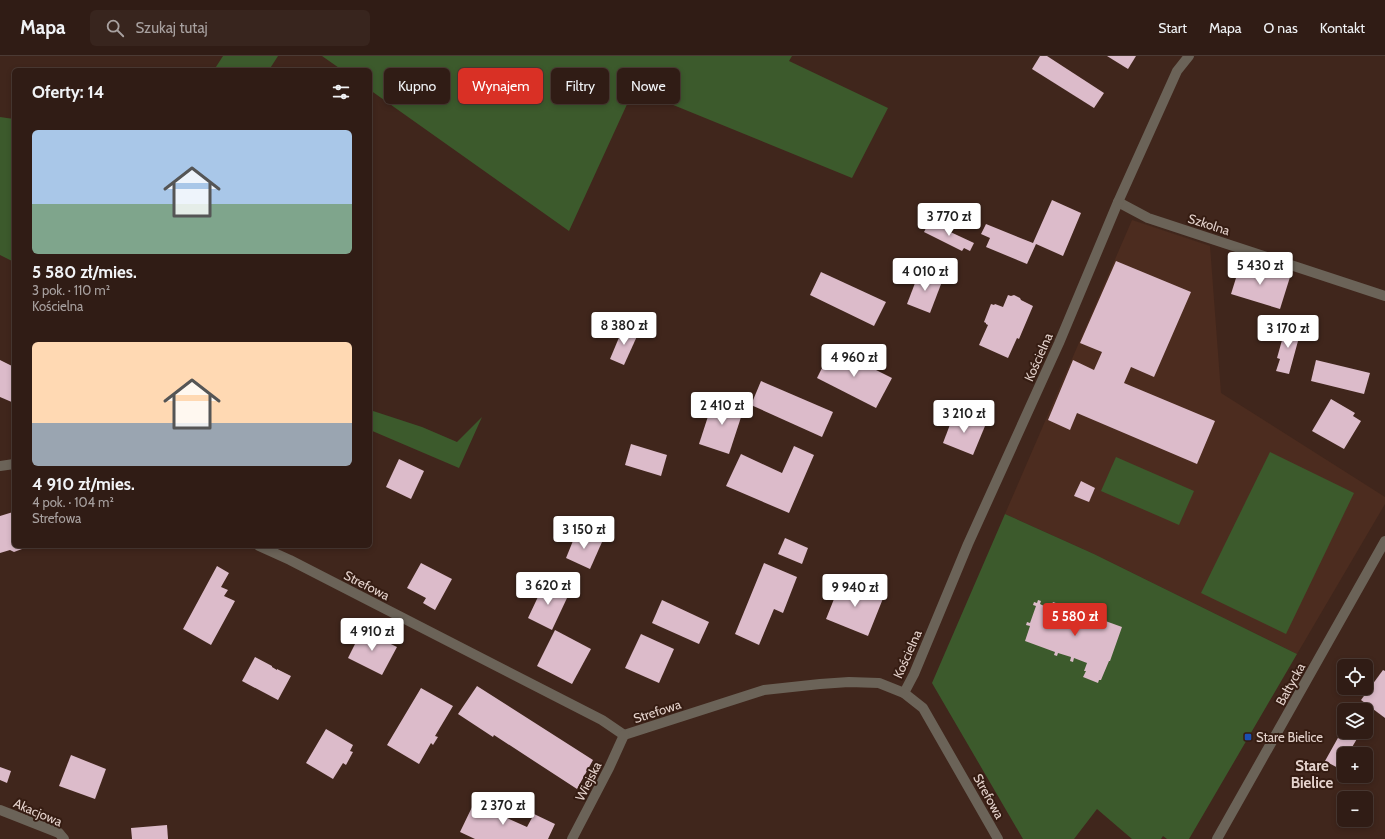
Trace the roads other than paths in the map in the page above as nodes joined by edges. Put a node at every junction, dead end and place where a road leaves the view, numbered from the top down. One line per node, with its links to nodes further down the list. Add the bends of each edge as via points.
1 (1190, 56): 2 (street, Kościelna, via 1177,71)
2 (1118, 202): 3 (street, Szkolna, via 1148,218); 8 (street, Kościelna, via 1059,343)
3 (1385, 296)
4 (12, 464): 5 (street)
5 (0, 466)
6 (1385, 541): 14 (street, Bałtycka)
7 (263, 548): 9 (street, Strefowa, via 595,716)
8 (904, 693): 9 (street, Strefowa, via 878,683 849,682 764,690); 13 (street, Strefowa, via 923,708)
9 (624, 735): 12 (street, Wiejska)
10 (0, 810): 11 (street, Akacjowa, via 58,833)
11 (64, 839)
12 (572, 839)
13 (998, 839)
14 (1217, 839)

